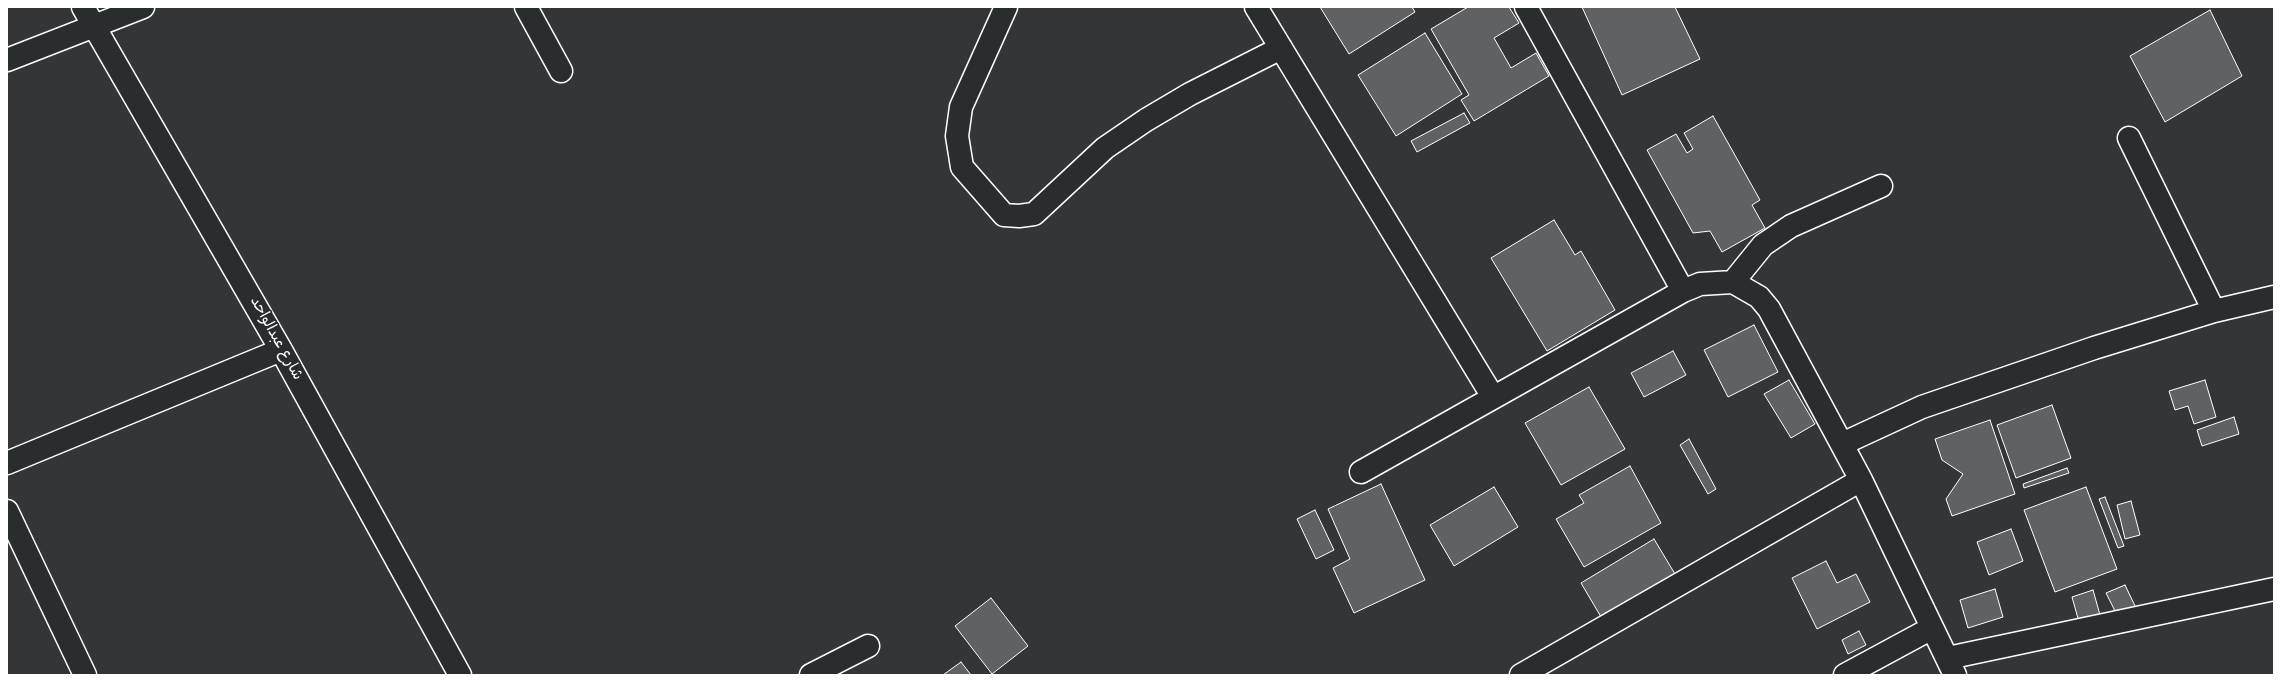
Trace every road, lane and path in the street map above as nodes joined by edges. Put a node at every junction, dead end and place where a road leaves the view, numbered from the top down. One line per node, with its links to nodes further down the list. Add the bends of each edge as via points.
1 (83, 7): 7 (street, شارع عبدالواحد)
2 (143, 7): 7 (street)
3 (526, 7): 10 (street)
4 (1006, 7): 8 (street, via 961,107 957,136 962,166 1004,215 1034,214 1105,148 1146,120 1190,94)
5 (1256, 7): 8 (street)
6 (1526, 7): 14 (street)
7 (96, 26): 9 (street); 17 (street, شارع عبدالواحد)
8 (1281, 48): 18 (street)
9 (7, 60)
10 (561, 71)
11 (2129, 138): 16 (street)
12 (1881, 186): 13 (street, via 1791,226 1763,246)
13 (1733, 282): 14 (street, via 1700,284); 19 (street, via 1759,297 1769,309)
14 (1683, 291): 18 (street)
15 (2274, 297): 16 (street)
16 (2214, 311): 19 (street, via 2094,348 1922,407)
17 (282, 350): 20 (street); 29 (street, شارع عبدالواحد)
18 (1493, 398): 21 (street)
19 (1842, 444): 22 (street)
20 (7, 464)
21 (1361, 472)
22 (1862, 480): 25 (street); 31 (street)
23 (7, 511): 28 (street)
24 (2274, 588): 27 (street)
25 (1932, 628): 27 (street); 32 (street)
26 (868, 646): 30 (street)
27 (1951, 667)
28 (85, 675)
29 (460, 675)
30 (811, 675)
31 (1521, 675)
32 (1845, 675)

